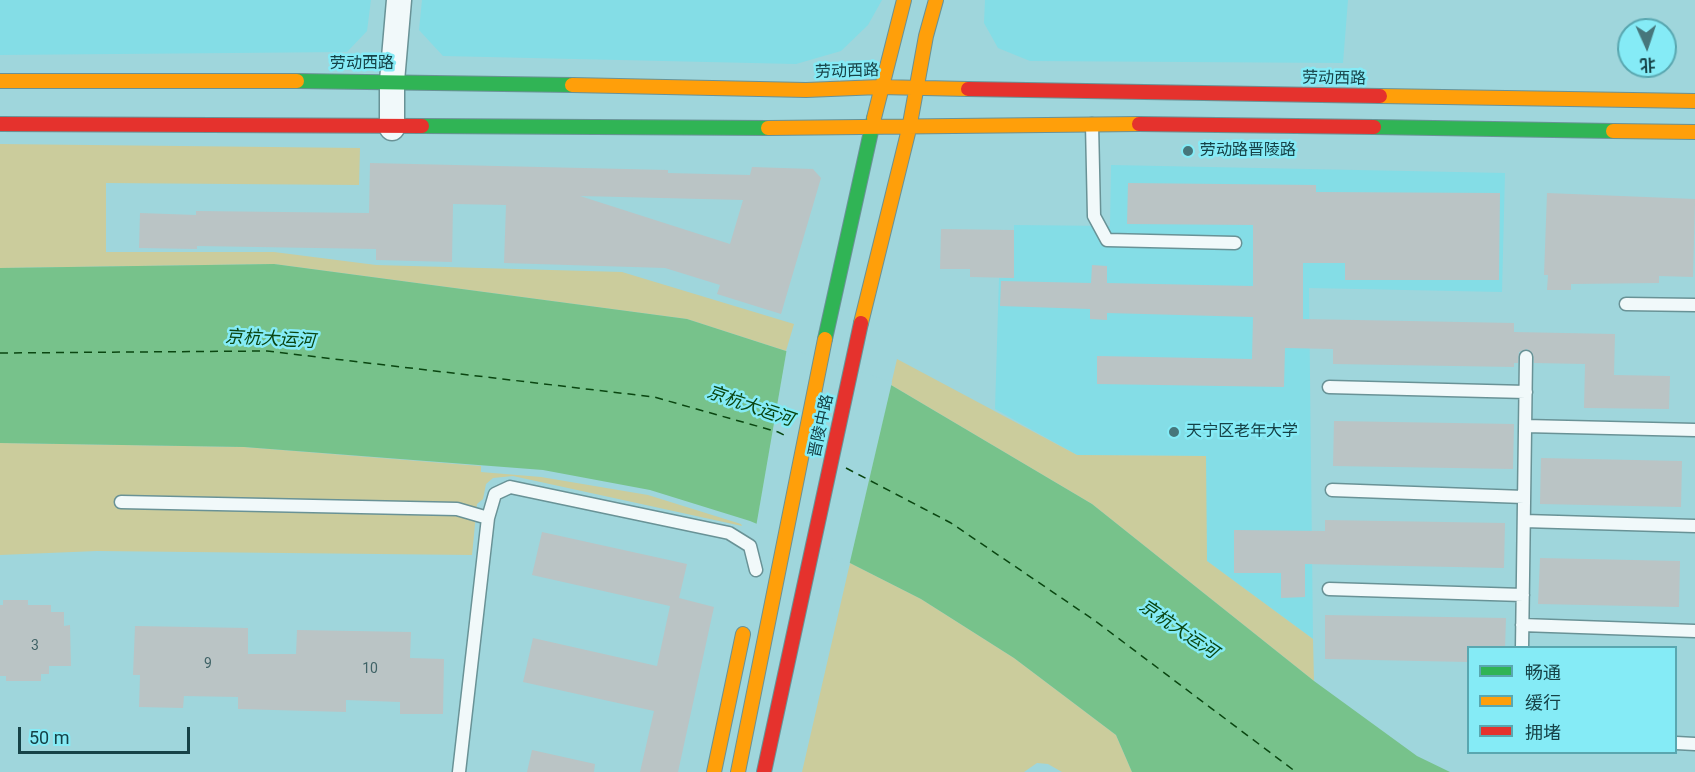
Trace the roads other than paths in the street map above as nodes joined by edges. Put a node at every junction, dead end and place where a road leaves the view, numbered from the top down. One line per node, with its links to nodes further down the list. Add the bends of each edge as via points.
1 (399, 0): 5 (street)
2 (904, 0): 6 (main road, 晋陵中路)
3 (936, 0): 7 (main road, 晋陵中路)
4 (0, 81): 5 (main road, 劳动西路)
5 (392, 81): 6 (main road, 劳动西路, via 806,90); 11 (street)
6 (880, 87): 7 (main road, 劳动西路); 12 (main road, 晋陵中路)
7 (918, 89): 8 (main road, 劳动西路); 13 (main road, 晋陵中路)
8 (1695, 101)
9 (1092, 123): 13 (main road); 14 (main road); 15 (lane, via 1094,216 1107,240)
10 (0, 124): 11 (main road)
11 (392, 128): 12 (main road)
12 (871, 129): 13 (main road); 40 (main road, 晋陵中路, via 838,271)
13 (909, 129): 41 (main road, 晋陵中路, via 871,275)
14 (1695, 132)
15 (1235, 243)
16 (1626, 304): 17 (lane)
17 (1695, 305)
18 (1526, 357): 20 (lane)
19 (1329, 387): 20 (lane)
20 (1526, 392): 21 (lane)
21 (1525, 426): 22 (lane); 24 (lane)
22 (1695, 430)
23 (1332, 490): 24 (lane)
24 (1524, 497): 27 (lane)
25 (121, 502): 26 (lane, via 458,508)
26 (488, 518): 29 (lane, via 495,494 510,487 729,533 750,546); 38 (lane)
27 (1524, 521): 28 (lane); 31 (lane)
28 (1695, 526)
29 (754, 576)
30 (1329, 589): 31 (lane)
31 (1522, 595): 33 (lane)
32 (746, 615): 39 (main road)
33 (1522, 625): 34 (lane); 35 (lane)
34 (1695, 631)
35 (1522, 646)
36 (1677, 743): 37 (lane)
37 (1695, 744)
38 (459, 772)
39 (714, 772)
40 (738, 772)
41 (764, 772)

